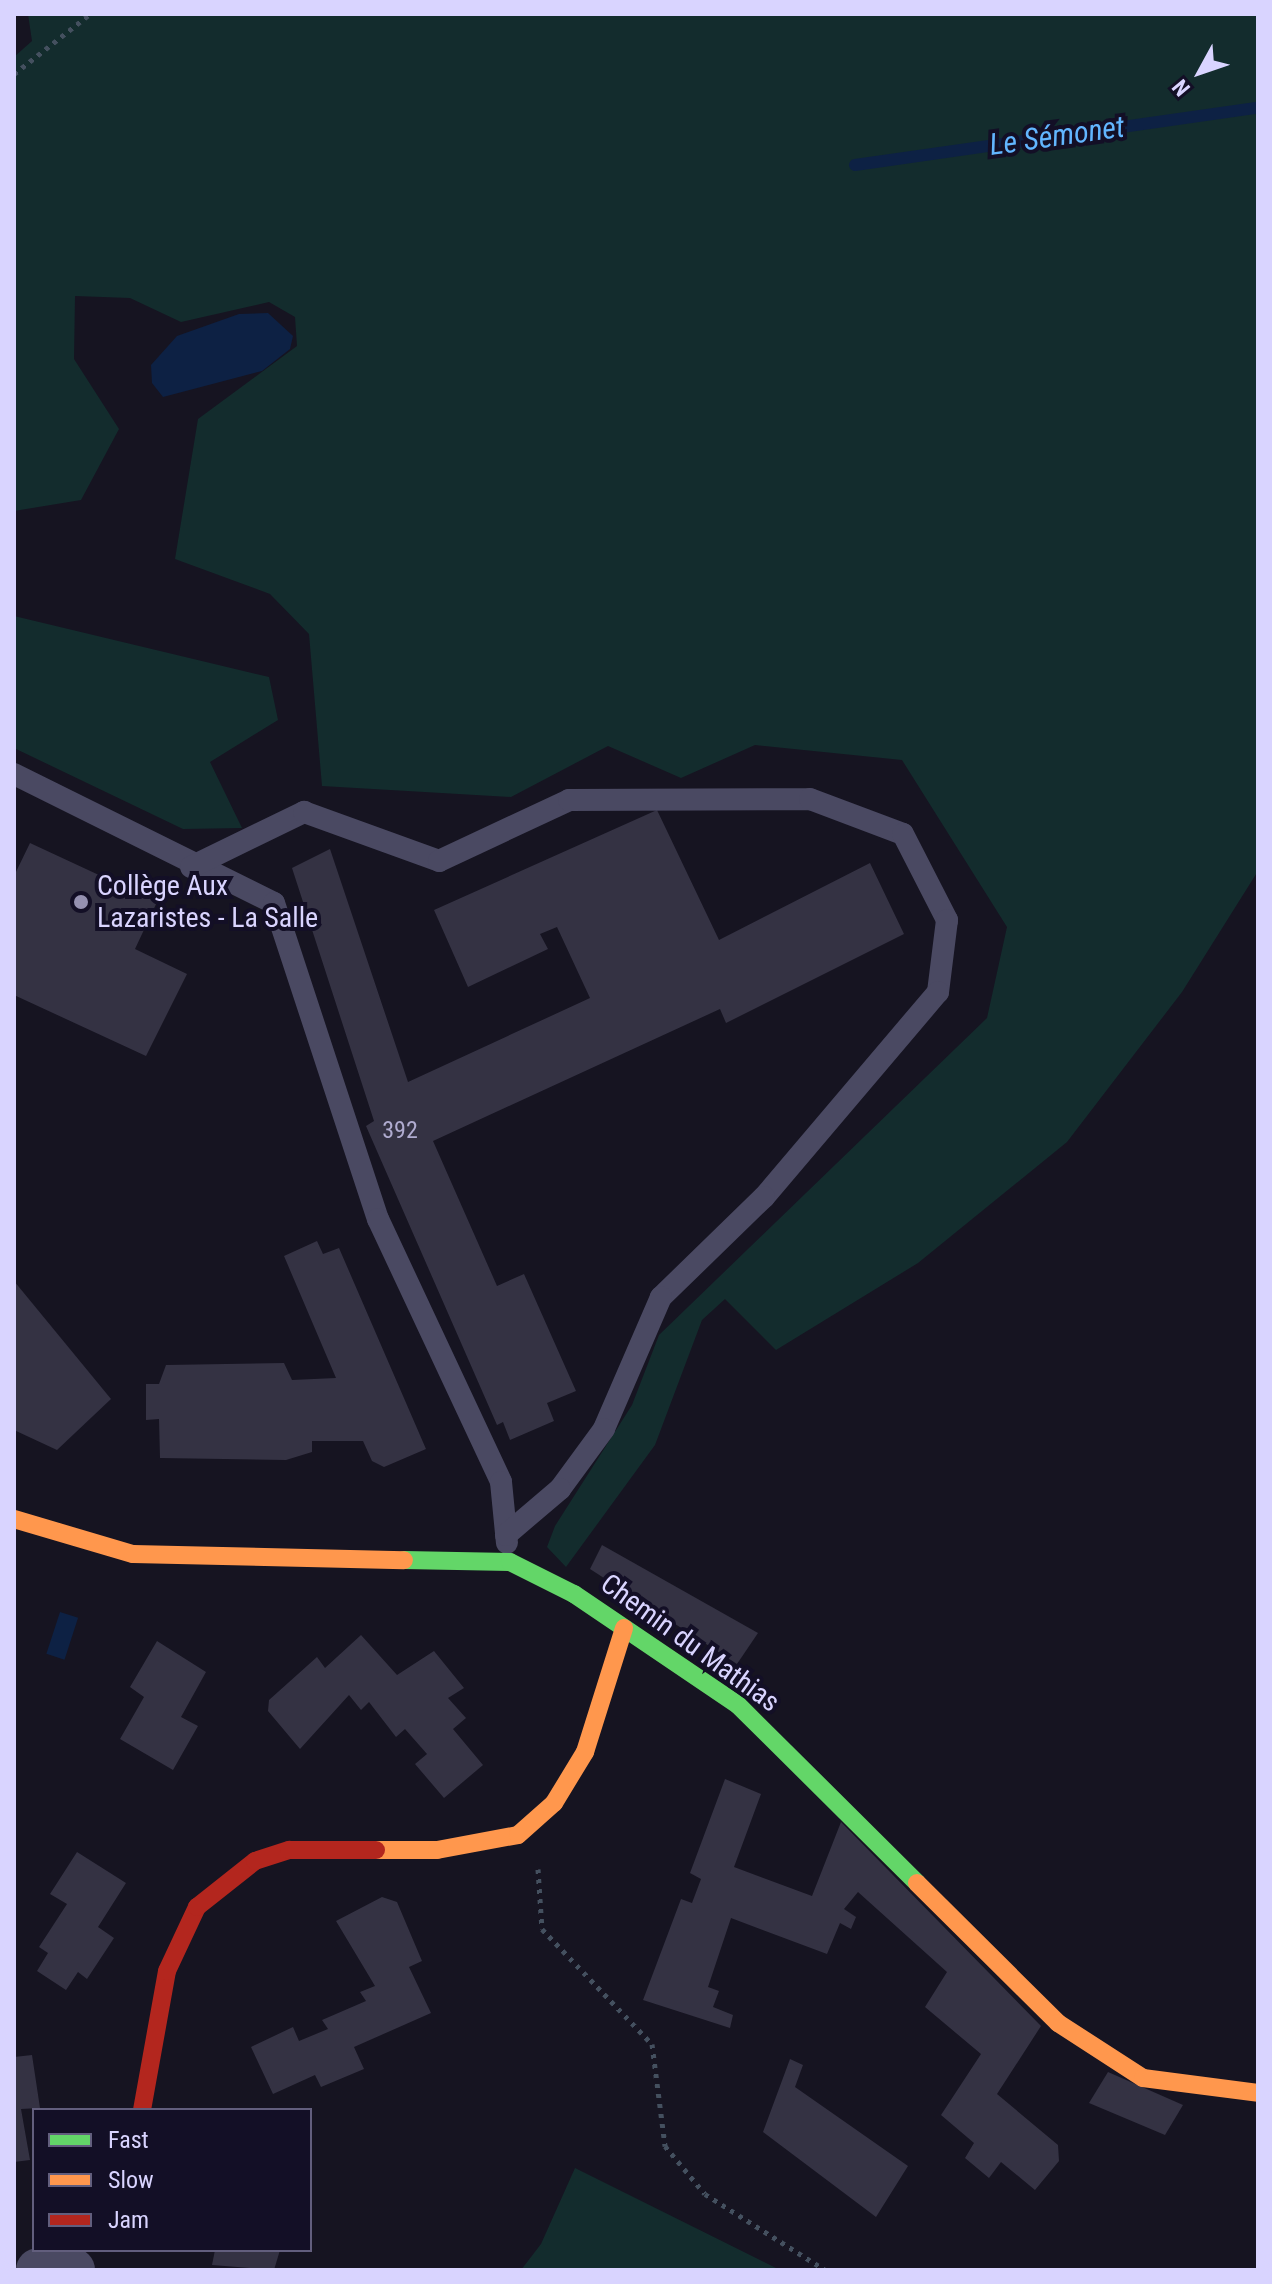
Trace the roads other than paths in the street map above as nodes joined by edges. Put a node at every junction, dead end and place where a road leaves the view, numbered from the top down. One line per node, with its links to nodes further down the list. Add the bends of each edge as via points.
1 (14, 774): 2 (lane)
2 (191, 867): 4 (lane, via 274,903 378,1219 501,1482); 4 (lane, via 304,812 439,861 569,800 810,799 903,834 947,920 938,992 764,1197 661,1297 604,1429 560,1489)
3 (14, 1519): 5 (street, Chemin du Mathias, via 148,1556)
4 (506, 1535): 5 (lane)
5 (510, 1562): 6 (street, Chemin du Mathias)
6 (624, 1628): 7 (street, Chemin du Mathias, via 738,1705 1058,2023 1143,2078); 8 (street, via 585,1752 554,1803 518,1835 437,1850 289,1850 226,1879 178,1934)
7 (1258, 2093)
8 (142, 2108)
9 (102, 2252): 12 (street)
10 (38, 2270): 11 (street)
11 (73, 2270)
12 (88, 2270)

